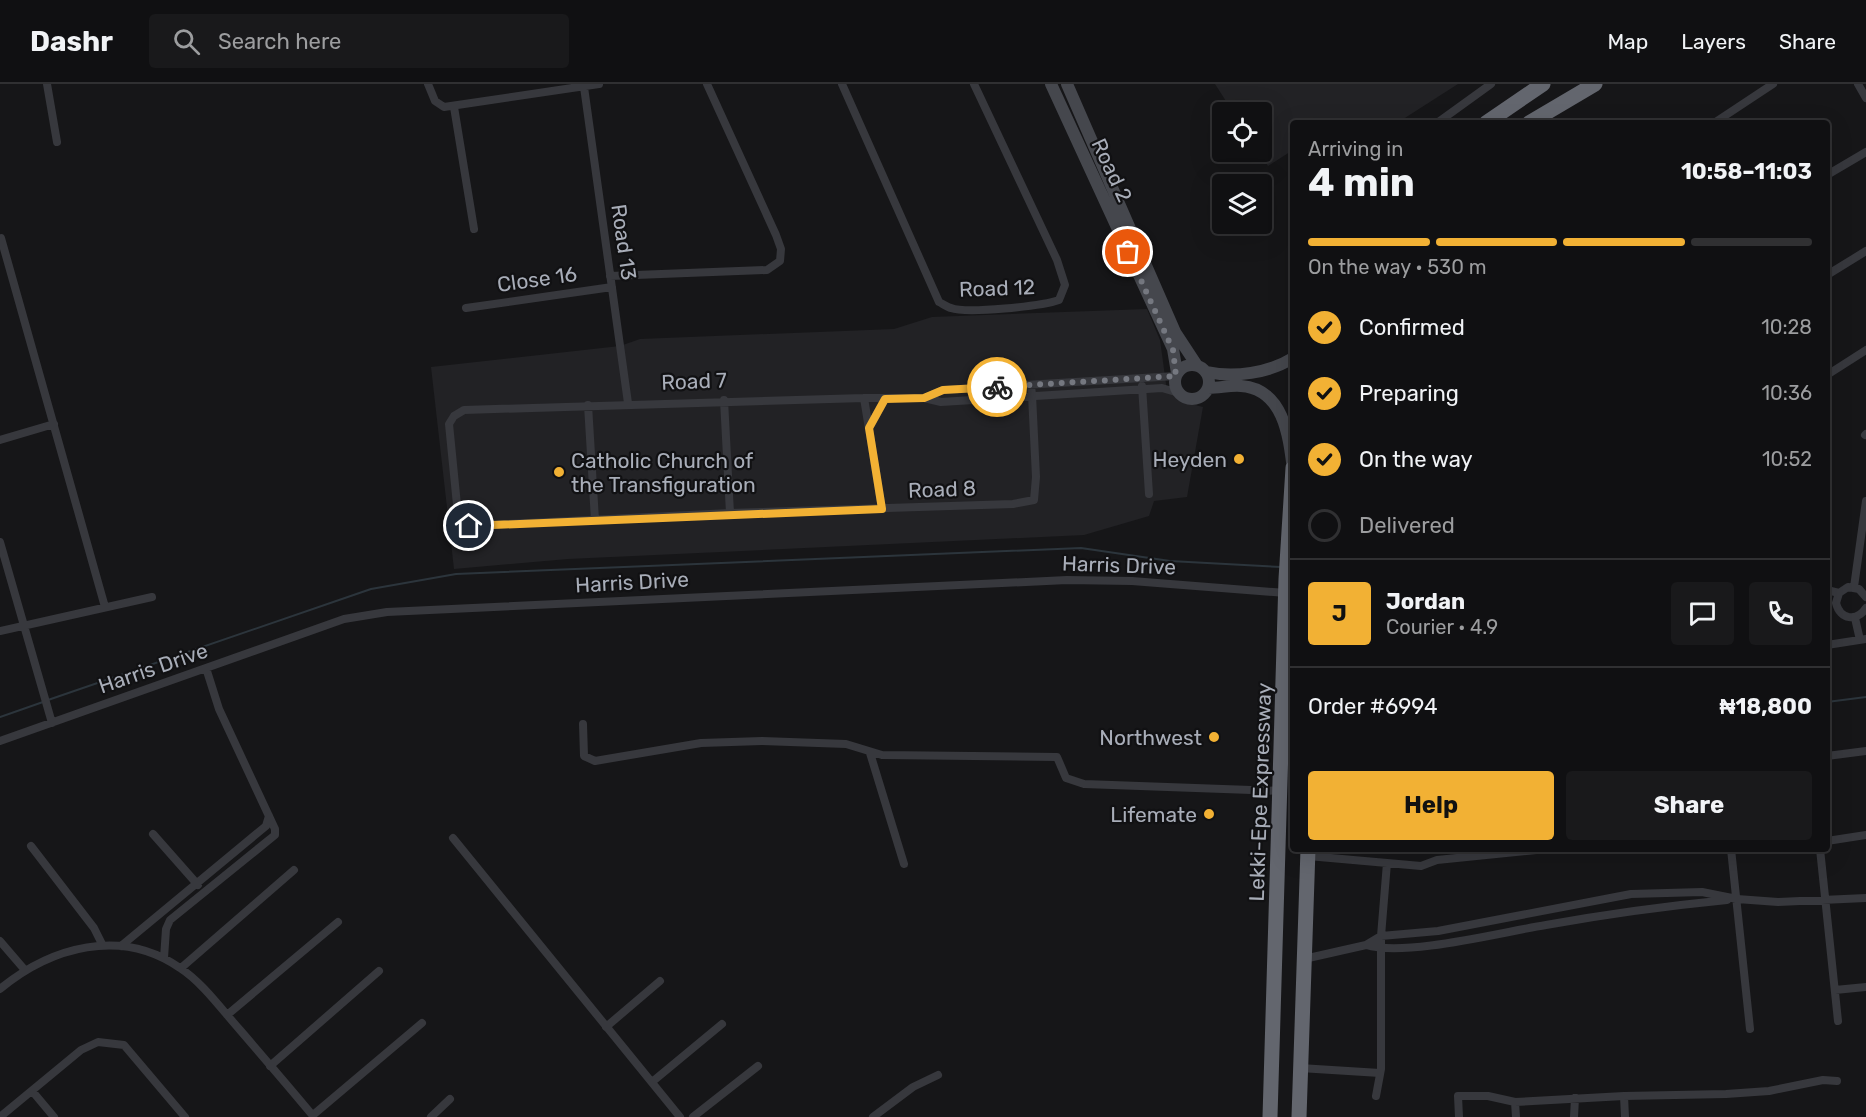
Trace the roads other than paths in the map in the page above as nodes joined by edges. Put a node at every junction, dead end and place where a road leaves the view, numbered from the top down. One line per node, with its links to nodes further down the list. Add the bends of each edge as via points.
1 (48, 84): 21 (street)
2 (428, 84): 16 (street, via 435,101 444,107)
3 (599, 84): 14 (street)
4 (707, 84): 28 (street, via 777,235 780,261 767,270)
5 (842, 84): 6 (street, Road 12, via 939,302 953,309 1023,307 1059,300 1065,285 1057,260)
6 (974, 84)
7 (1051, 84): 36 (street, Road 2, via 1173,350)
8 (1067, 84): 33 (street, Road 2, via 1176,332)
9 (1491, 84): 17 (street)
10 (1543, 84): 18 (highway)
11 (1595, 84): 19 (highway)
12 (1773, 84): 20 (street)
13 (1858, 84): 15 (street)
14 (584, 87): 16 (street); 28 (street, Road 13)
15 (1866, 98)
16 (454, 107): 24 (street)
17 (1441, 120)
18 (1490, 120)
19 (1534, 120)
20 (1719, 120)
21 (57, 142)
22 (1866, 152): 23 (street)
23 (1830, 173)
24 (474, 229)
25 (1, 238): 52 (street)
26 (1866, 251): 27 (street)
27 (1830, 273)
28 (610, 276): 29 (street, Road 13)
29 (612, 286): 30 (street, Close 16); 49 (street, Road 13)
30 (466, 308)
31 (1866, 350): 35 (street)
32 (1290, 359): 34 (street, via 1253,372)
33 (1196, 364): 34 (street); 36 (street, via 1185,366)
34 (1207, 372): 40 (street)
35 (1830, 373)
36 (1176, 374): 37 (street, Road 7); 42 (street)
37 (1142, 380): 38 (street, Road 7); 41 (street)
38 (1031, 385): 39 (street, Road 7); 43 (street, Road 8)
39 (993, 387): 44 (street); 46 (street, Road 7, via 943,390)
40 (1209, 388): 42 (street, via 1195,399); 55 (street, via 1243,386 1257,391 1272,402 1284,419)
41 (1142, 389): 42 (street, Road 7, via 1162,388); 43 (street, Road 7); 56 (street)
42 (1179, 393)
43 (1032, 395): 44 (street, Road 7); 58 (street, Road 8, via 1034,500)
44 (994, 397): 46 (street, Road 7, via 941,402)
45 (864, 398): 47 (street, Road 7); 48 (street, Road 7); 53 (street)
46 (924, 398): 47 (street, Road 7)
47 (885, 399): 53 (street)
48 (724, 400): 49 (street, Road 7); 60 (street)
49 (628, 403): 50 (street, Road 7)
50 (588, 405): 51 (street, Road 7); 61 (street)
51 (464, 410): 61 (street, Road 8, via 449,424 462,522 469,526)
52 (54, 424): 54 (street); 70 (street)
53 (869, 428): 58 (street)
54 (0, 440)
55 (1290, 447)
56 (1149, 495)
57 (1866, 501): 64 (street)
58 (882, 509): 60 (street, Road 8)
59 (1290, 510): 63 (highway, Lekki-Epe Expressway)
60 (730, 513): 61 (street, Road 8)
61 (595, 520)
62 (0, 542): 73 (street)
63 (1286, 586): 77 (street, Harris Drive, via 1067,580 436,608 344,619); 84 (highway, Lekki-Epe Expressway)
64 (1854, 587): 66 (street); 68 (street)
65 (1830, 591): 66 (street)
66 (1839, 593): 69 (street)
67 (152, 597): 70 (street)
68 (1866, 597)
69 (1831, 602): 72 (street, via 1844,616)
70 (105, 607): 73 (street)
71 (1866, 608): 72 (street)
72 (1855, 618): 75 (street)
73 (23, 626): 74 (street); 78 (street)
74 (0, 632)
75 (1863, 640): 76 (street)
76 (1830, 645)
77 (206, 668): 78 (street, Harris Drive); 85 (street, via 219,709)
78 (52, 723): 80 (street, Harris Drive)
79 (583, 724): 82 (street, via 584,756 595,761 731,741 846,744)
80 (0, 741)
81 (1866, 751): 83 (street)
82 (870, 753): 84 (street, via 1046,755 1057,757 1066,778 1084,784); 98 (street)
83 (1830, 756)
84 (1281, 791): 150 (highway, Lekki-Epe Expressway)
85 (269, 816): 90 (street, via 266,826); 96 (street, via 275,835)
86 (153, 834): 100 (street)
87 (1866, 835): 89 (street)
88 (453, 838): 127 (street)
89 (1830, 840)
90 (242, 845): 96 (street); 100 (street)
91 (31, 846): 110 (street)
92 (1501, 852): 97 (street, via 1437,860 1421,866)
93 (1731, 852): 103 (street)
94 (1820, 852): 104 (street)
95 (1308, 853): 97 (street); 115 (highway)
96 (250, 854): 101 (street)
97 (1387, 863): 108 (street)
98 (904, 864)
99 (294, 870): 116 (street)
100 (196, 883): 101 (street); 112 (street)
101 (203, 892): 114 (street, via 170,920)
102 (1866, 898): 104 (street)
103 (1737, 899): 104 (street); 105 (street, via 1702,892 1631,894); 107 (street); 128 (street)
104 (1826, 901): 122 (street)
105 (1544, 911): 107 (street); 108 (street, via 1438,931)
106 (338, 922): 123 (street)
107 (1545, 925): 113 (street)
108 (1381, 936): 111 (street); 113 (street)
109 (0, 941): 117 (street)
110 (102, 944): 112 (street); 117 (street, via 57,954)
111 (1366, 945): 113 (street); 115 (street)
112 (121, 946): 114 (street)
113 (1381, 949): 132 (street)
114 (164, 958): 116 (street)
115 (1304, 959): 131 (highway)
116 (181, 968): 123 (street)
117 (24, 969): 121 (street)
118 (379, 971): 129 (street)
119 (660, 981): 127 (street)
120 (1866, 987): 122 (street)
121 (0, 989)
122 (1835, 990): 124 (street)
123 (227, 1015): 129 (street)
124 (1838, 1021)
125 (422, 1023): 142 (street)
126 (722, 1024): 135 (street)
127 (606, 1027): 135 (street)
128 (1750, 1029)
129 (270, 1066): 142 (street)
130 (759, 1066): 148 (street)
131 (1300, 1068): 132 (street); 151 (highway)
132 (1380, 1073): 137 (street)
133 (938, 1075): 149 (street, via 913,1087)
134 (1837, 1081): 138 (street, via 1741,1093)
135 (652, 1082): 147 (street)
136 (33, 1092): 144 (street); 145 (street); 146 (street, via 81,1050 98,1042 124,1045)
137 (1376, 1096)
138 (1624, 1096): 139 (street); 155 (street)
139 (1575, 1098): 141 (street); 154 (street)
140 (450, 1099): 143 (street)
141 (1515, 1102): 152 (street, via 1488,1096 1458,1096); 153 (street)
142 (313, 1116)
143 (436, 1116)
144 (0, 1117)
145 (54, 1117)
146 (185, 1117)
147 (680, 1117)
148 (693, 1117)
149 (873, 1117)
150 (1270, 1117)
151 (1299, 1117)
152 (1460, 1117)
153 (1516, 1117)
154 (1574, 1117)
155 (1625, 1117)

